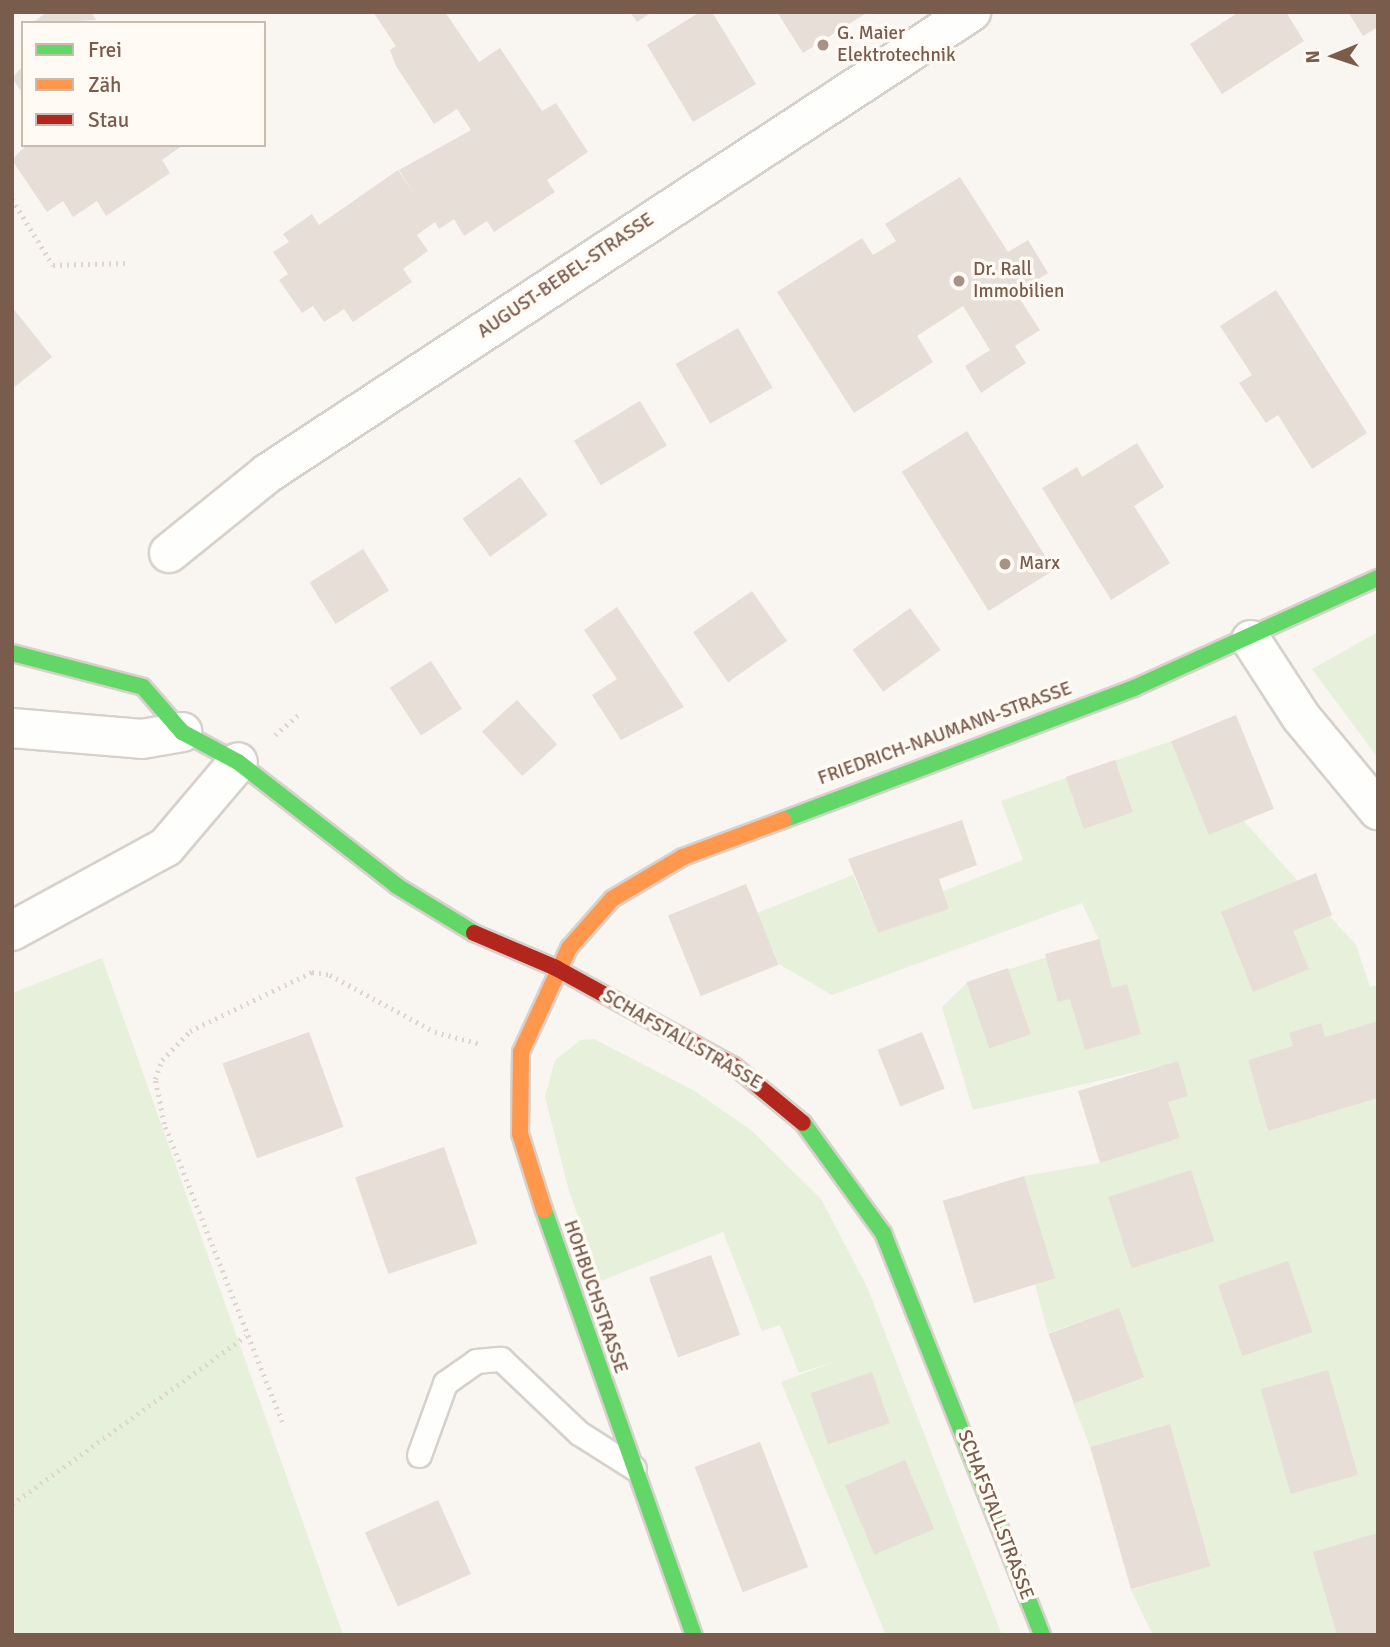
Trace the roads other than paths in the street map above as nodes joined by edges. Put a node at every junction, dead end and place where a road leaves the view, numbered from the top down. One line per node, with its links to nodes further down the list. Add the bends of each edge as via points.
1 (971, 12): 2 (street, AUGUST-BEBEL-STRASSE, via 268,473)
2 (169, 553)
3 (1378, 578): 4 (street, FRIEDRICH-NAUMANN-STRASSE)
4 (1251, 640): 9 (street, via 1301,717); 11 (street, FRIEDRICH-NAUMANN-STRASSE, via 684,857 612,899)
5 (12, 653): 7 (street, SCHAFSTALLSTRASSE, via 143,687)
6 (12, 728): 7 (street, via 142,738)
7 (182, 732): 8 (street, SCHAFSTALLSTRASSE)
8 (238, 762): 10 (street, via 166,847); 11 (street, SCHAFSTALLSTRASSE, via 435,911)
9 (1378, 810)
10 (12, 931)
11 (556, 968): 13 (street, HOHBUCHSTRASSE, via 521,1052 517,1099 532,1180); 15 (street, SCHAFSTALLSTRASSE, via 750,1076 808,1127 843,1168 910,1296)
12 (419, 1455): 13 (lane, via 445,1383 476,1361 501,1359 579,1433)
13 (634, 1468): 14 (street, HOHBUCHSTRASSE)
14 (694, 1635)
15 (1042, 1635)

